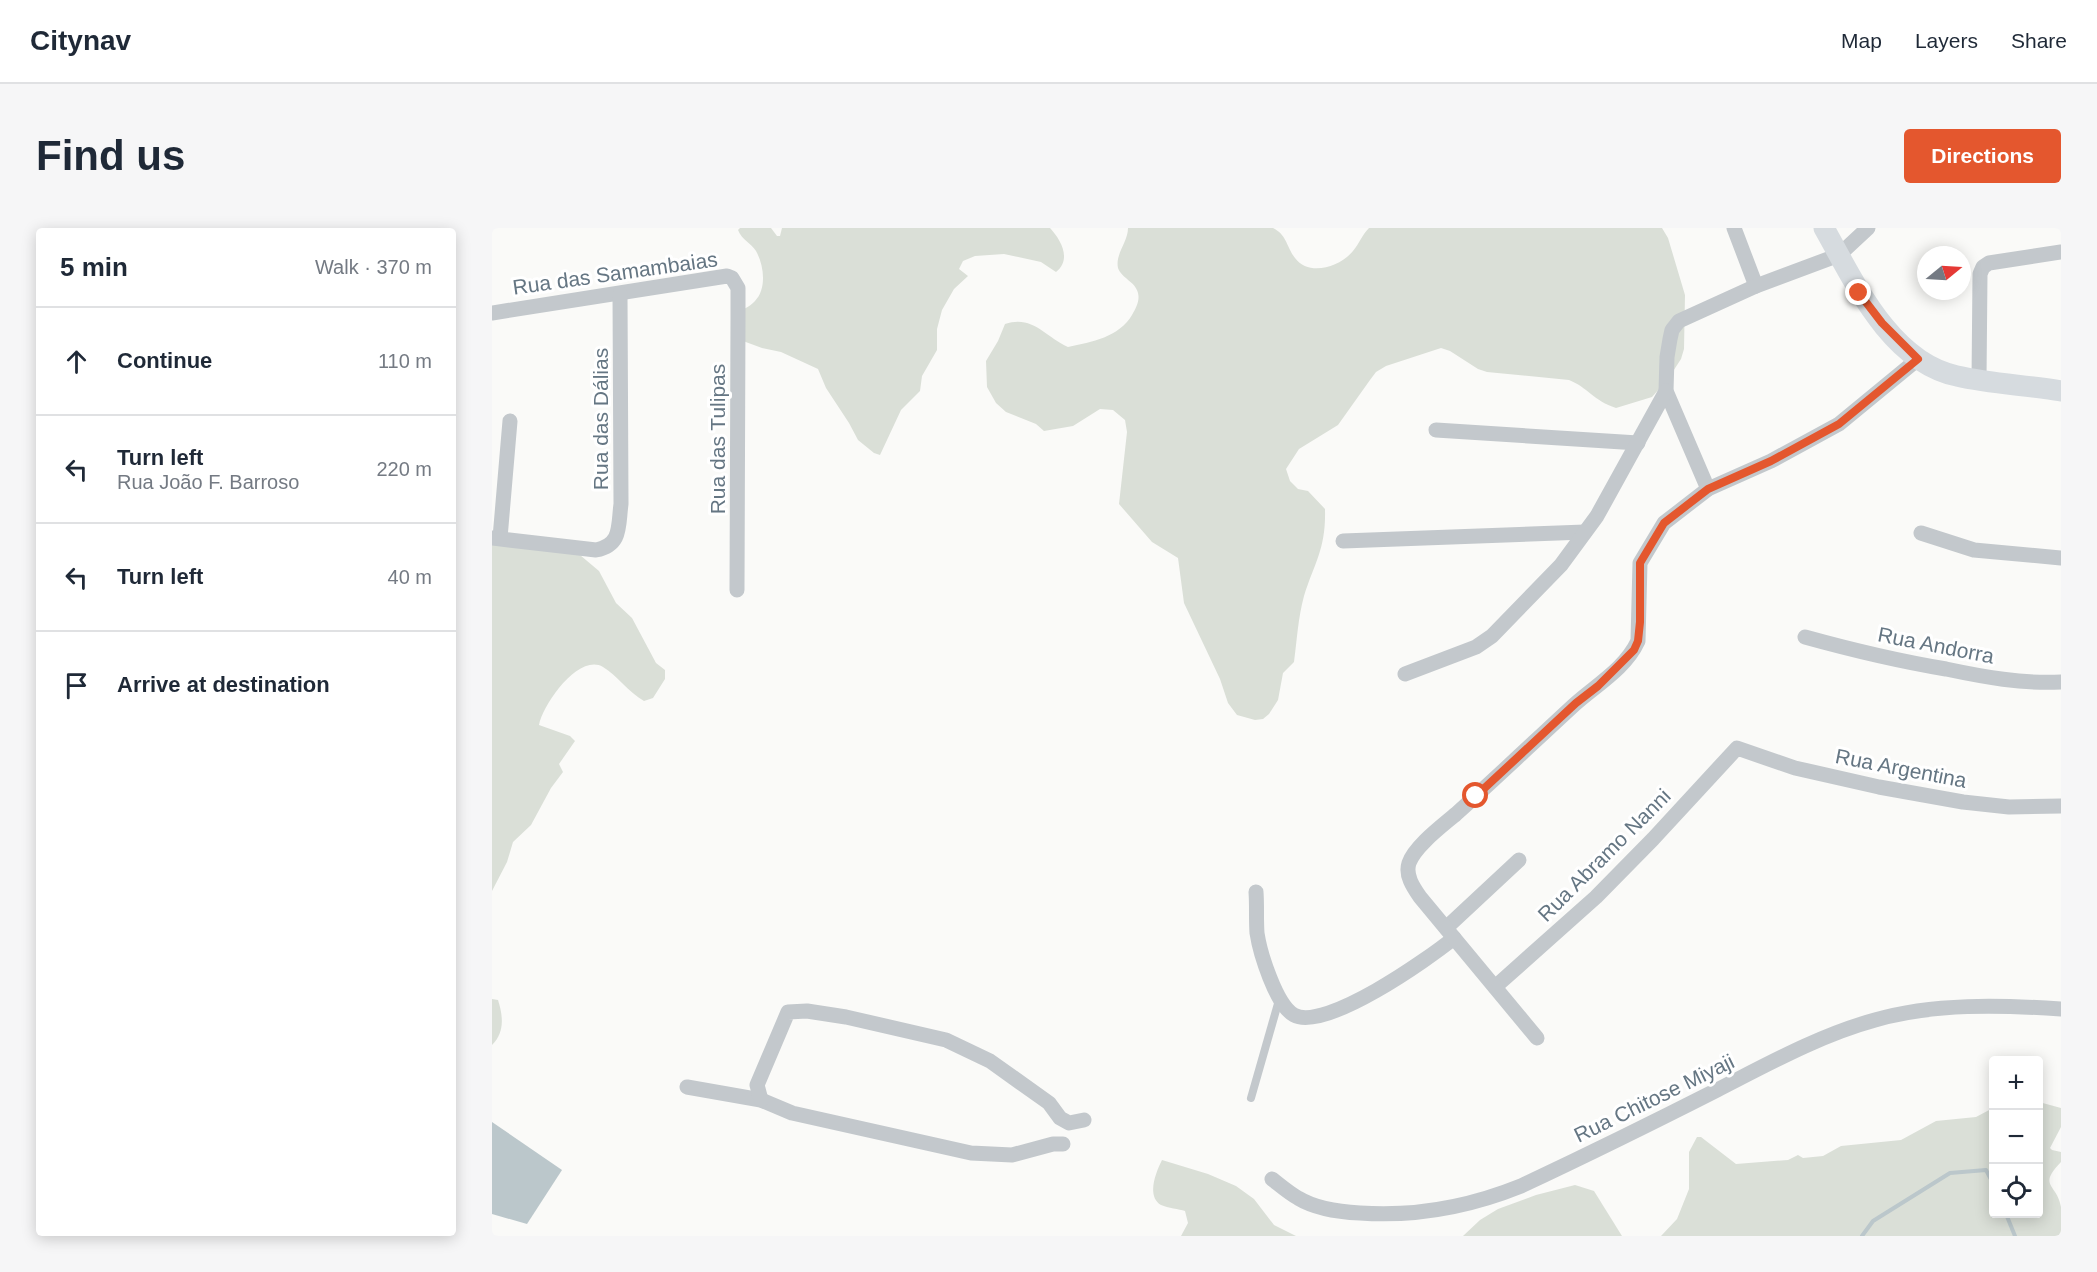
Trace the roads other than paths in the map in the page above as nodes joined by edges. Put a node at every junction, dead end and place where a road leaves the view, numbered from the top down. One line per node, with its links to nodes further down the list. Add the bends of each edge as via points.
1 (1734, 228): 6 (street)
2 (1824, 228): 5 (main road)
3 (1868, 228): 5 (street)
4 (2061, 252): 11 (street, via 1989,262 1983,267)
5 (1839, 255): 6 (street); 10 (main road, via 1876,316)
6 (1756, 286): 13 (street, via 1679,321 1672,330)
7 (738, 288): 8 (street, Rua das Samambaias, via 727,276); 23 (street, Rua das Tulipas)
8 (620, 294): 9 (street, Rua das Samambaias); 20 (street, Rua das Dálias, via 621,504 613,543 596,550)
9 (492, 313)
10 (1918, 359): 11 (main road, via 1932,368); 17 (street, via 1839,424)
11 (1979, 380): 12 (main road)
12 (2056, 389)
13 (1666, 391): 16 (street); 17 (street)
14 (510, 421): 20 (street)
15 (1436, 430): 16 (street)
16 (1638, 443): 18 (street)
17 (1708, 489): 31 (street, via 1664,523 1640,563 1639,632 1634,650 1442,826 1410,861 1408,875 1412,884)
18 (1585, 532): 21 (street); 25 (street, via 1561,565 1492,636 1476,647)
19 (1921, 533): 22 (street, via 1974,550)
20 (496, 538)
21 (1343, 541)
22 (2061, 558)
23 (737, 590)
24 (1805, 638): 26 (street, Rua Andorra, via 1962,672 2021,682)
25 (1405, 674)
26 (2061, 682)
27 (1737, 748): 28 (street, Rua Argentina, via 1795,768 1879,787 2009,807); 32 (street, Rua Abramo Nanni, via 1596,897)
28 (2061, 806)
29 (1519, 860): 31 (street)
30 (1256, 892): 33 (street, via 1257,934)
31 (1450, 933): 32 (street); 33 (street, via 1413,968 1325,1015 1293,1015)
32 (1495, 987): 35 (street)
33 (1279, 1000): 37 (lane)
34 (2061, 1009): 41 (street, Rua Chitose Miyaji, via 2022,1006 1922,1010 1876,1019 1770,1063 1521,1186 1462,1206 1406,1214 1346,1212 1299,1199)
35 (1537, 1038)
36 (687, 1087): 38 (street)
37 (1251, 1098)
38 (761, 1100): 39 (street, via 757,1085 782,1023 788,1012 807,1011 946,1040 990,1060 1049,1103 1060,1118 1070,1123); 40 (street, via 792,1113 971,1153 1012,1155)
39 (1084, 1120)
40 (1063, 1144)
41 (1272, 1179)

